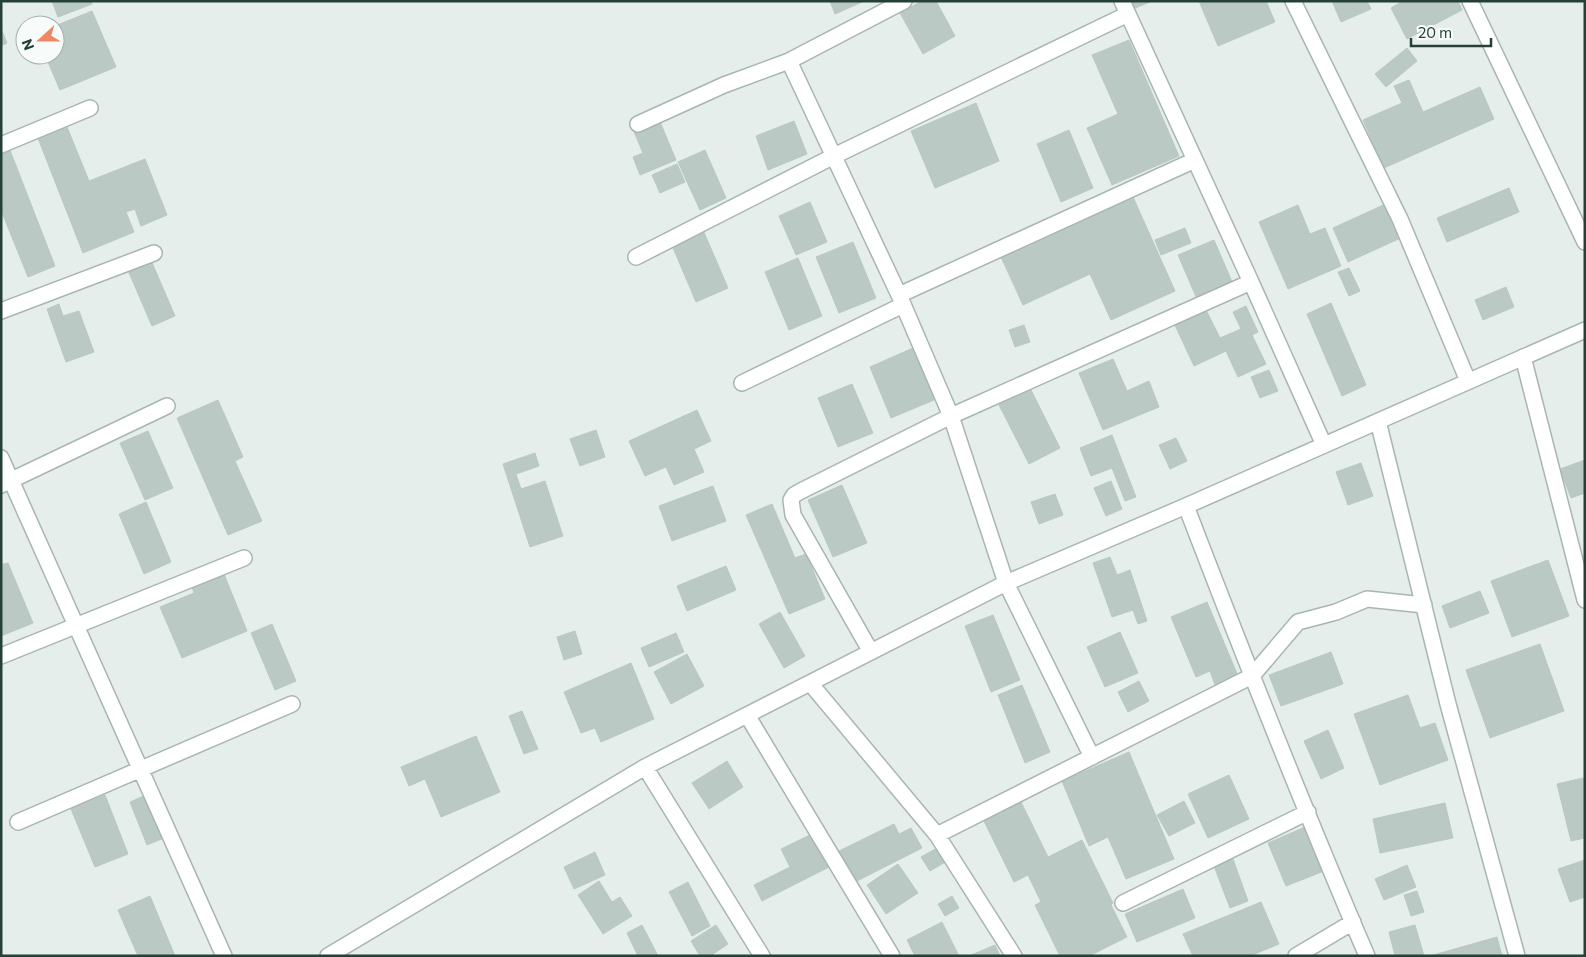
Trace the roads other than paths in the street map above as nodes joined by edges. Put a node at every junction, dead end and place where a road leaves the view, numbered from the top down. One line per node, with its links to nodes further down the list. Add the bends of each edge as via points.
1 (904, 1): 5 (street)
2 (1293, 1): 19 (street, via 1400,219)
3 (1470, 1): 11 (street)
4 (1125, 8): 9 (street); 10 (street)
5 (789, 61): 7 (street, via 724,84); 9 (street)
6 (90, 108): 8 (street)
7 (638, 124)
8 (1, 145)
9 (834, 156): 13 (street); 15 (street)
10 (1195, 160): 14 (street); 15 (street)
11 (1585, 242)
12 (154, 253): 16 (street)
13 (636, 257)
14 (1251, 282): 22 (street); 24 (street)
15 (901, 300): 20 (street); 22 (street)
16 (1, 311)
17 (1585, 330): 18 (street)
18 (1523, 357): 19 (street); 30 (street)
19 (1468, 381): 23 (street)
20 (742, 383)
21 (167, 406): 26 (street)
22 (951, 416): 29 (street); 33 (street, via 801,491 791,500 793,515)
23 (1378, 421): 24 (street); 31 (street)
24 (1324, 445): 27 (street)
25 (1, 458): 26 (street)
26 (6, 483): 32 (street)
27 (1186, 506): 29 (street); 35 (street)
28 (244, 558): 32 (street)
29 (1006, 583): 33 (street); 39 (street)
30 (1585, 600)
31 (1424, 605): 35 (street, via 1367,599 1336,612 1298,622); 54 (street)
32 (76, 625): 34 (street); 41 (street)
33 (871, 652): 36 (street)
34 (1, 656)
35 (1252, 676): 39 (street); 42 (street)
36 (810, 682): 38 (street); 44 (street)
37 (292, 704): 41 (street)
38 (747, 715): 40 (street); 50 (street)
39 (1092, 757): 44 (street)
40 (645, 767): 48 (street); 49 (street)
41 (141, 769): 43 (street); 47 (street)
42 (1308, 812): 45 (street); 46 (street)
43 (18, 822)
44 (937, 835): 51 (street)
45 (1123, 903)
46 (1352, 922): 52 (street); 53 (street)
47 (224, 956)
48 (328, 956)
49 (762, 956)
50 (892, 956)
51 (1014, 956)
52 (1296, 956)
53 (1367, 956)
54 (1517, 956)

